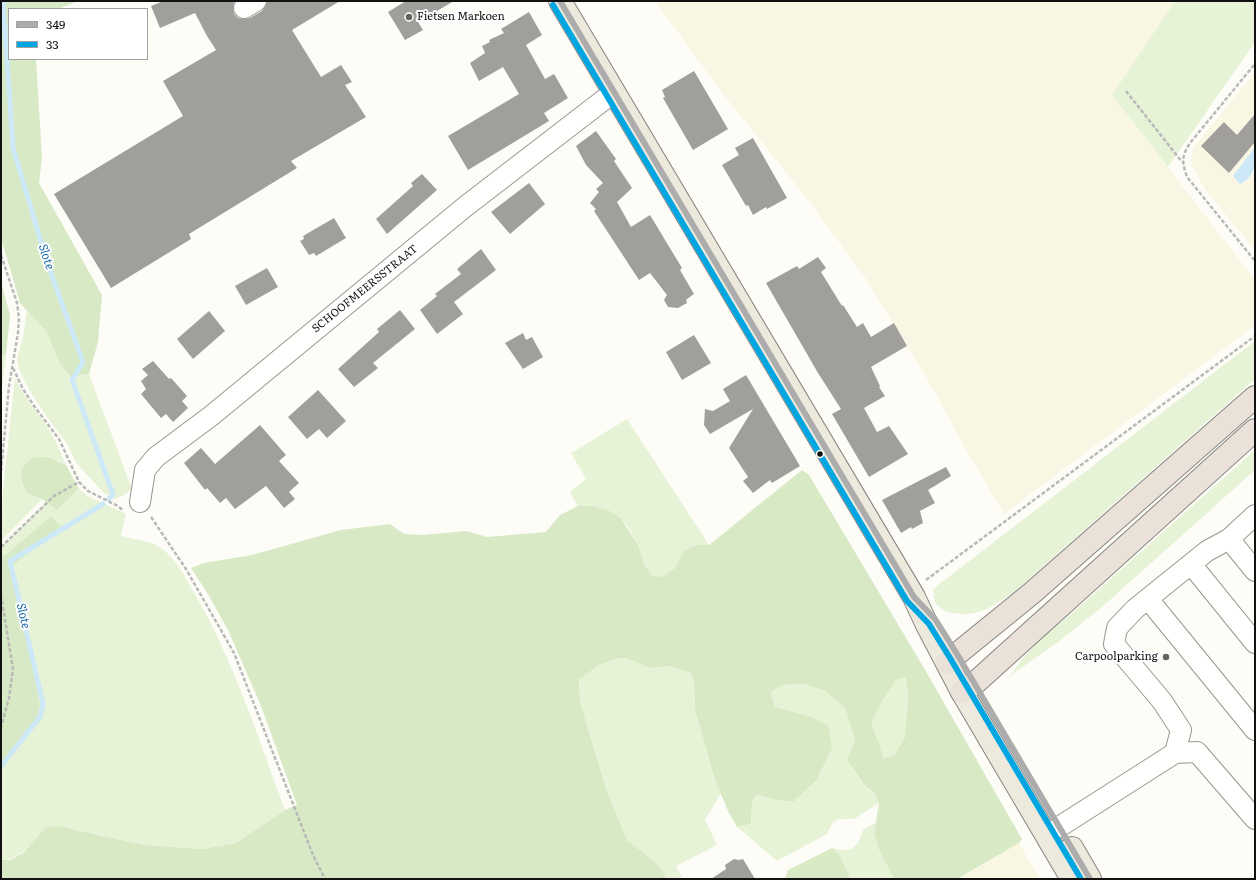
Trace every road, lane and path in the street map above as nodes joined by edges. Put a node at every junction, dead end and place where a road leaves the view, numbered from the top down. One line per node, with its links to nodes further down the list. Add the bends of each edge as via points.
1 (560, 1): 4 (main road)
2 (1254, 65): 5 (path, via 1190,144)
3 (1126, 90): 5 (path)
4 (614, 92): 14 (street, SCHOOFMEERSSTRAAT, via 466,206 217,411 156,457 145,470); 20 (main road)
5 (1182, 162): 7 (path, via 1187,177)
6 (1, 254): 9 (path, via 19,318)
7 (1255, 261)
8 (1255, 336): 20 (path)
9 (13, 368): 12 (path); 13 (path, via 34,406 60,440)
10 (1255, 396): 24 (highway, via 1032,593)
11 (1255, 430): 25 (highway)
12 (1, 472)
13 (79, 482): 14 (path, via 88,491 124,511); 17 (path, via 54,496)
14 (140, 502): 31 (path, via 186,569 234,653 313,855)
15 (1255, 515): 16 (street)
16 (1229, 539): 18 (street, via 1207,551); 19 (street)
17 (1, 547)
18 (1191, 564): 22 (street); 23 (street)
19 (1255, 571)
20 (913, 594): 24 (main road, via 935,619)
21 (1, 595): 26 (path, via 13,669 9,698)
22 (1148, 599): 27 (street); 28 (street, via 1116,628 1114,644 1162,701 1181,730)
23 (1255, 643)
24 (952, 658): 25 (main road)
25 (968, 688): 30 (main road); 32 (main road)
26 (1, 726)
27 (1255, 730)
28 (1174, 753): 29 (street, via 1197,752); 30 (street)
29 (1255, 819)
30 (1059, 827): 33 (main road)
31 (325, 879)
32 (1072, 879)
33 (1090, 879)

